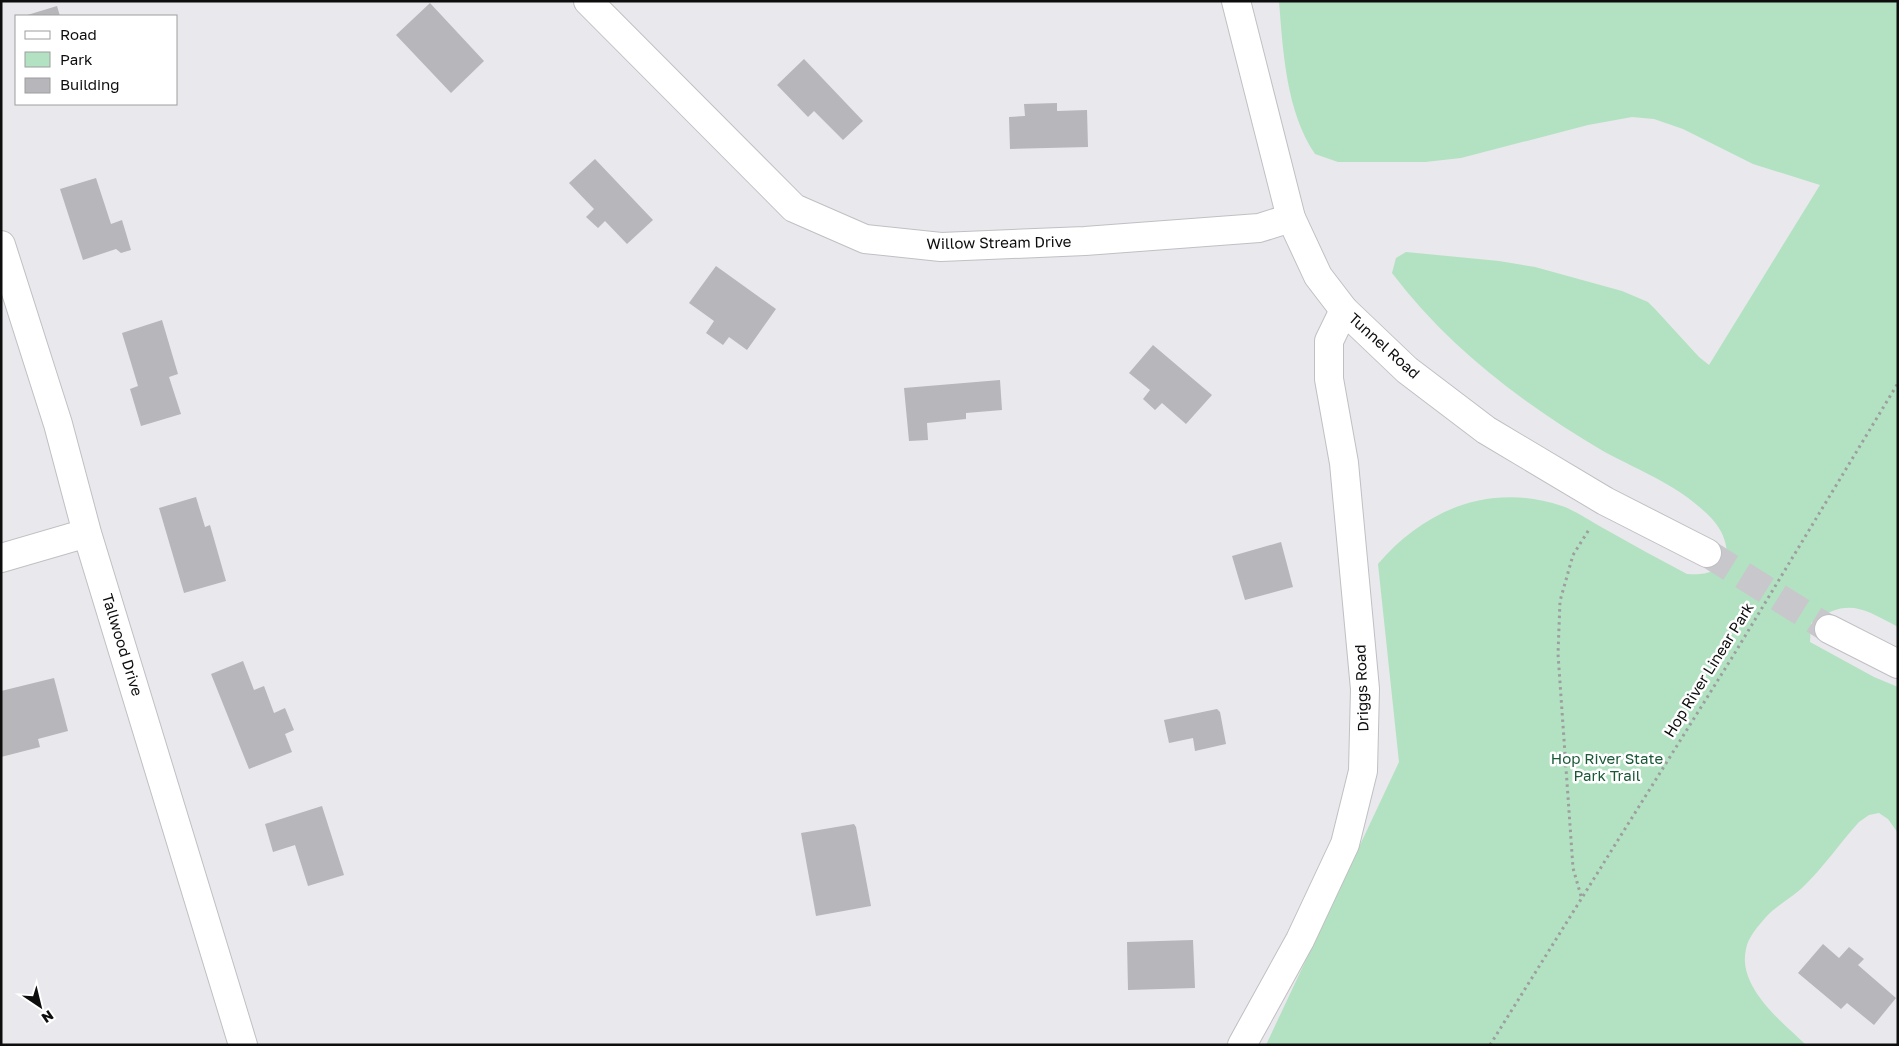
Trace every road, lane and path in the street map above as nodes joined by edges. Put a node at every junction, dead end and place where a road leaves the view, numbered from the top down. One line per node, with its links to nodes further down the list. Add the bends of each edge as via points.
1 (588, 1): 3 (street, Willow Stream Drive, via 794,208 865,239 941,247 1085,241 1260,228)
2 (1236, 1): 3 (street, Tunnel Road)
3 (1291, 218): 5 (street, Tunnel Road, via 1318,276)
4 (1, 245): 8 (street, Tallwood Drive, via 58,424)
5 (1344, 310): 9 (street, Tunnel Road, via 1407,370 1486,430 1605,500); 15 (street, Driggs Road, via 1329,341 1329,379 1344,463 1365,689 1363,770 1345,844 1300,940)
6 (1898, 383): 13 (path, Hop River Linear Park)
7 (1590, 528): 13 (path, via 1573,555 1560,601 1558,654 1573,868)
8 (87, 532): 10 (street); 14 (street, Tallwood Drive)
9 (1707, 553)
10 (1, 558)
11 (1829, 629): 12 (street)
12 (1898, 664)
13 (1581, 896): 16 (path, Hop River Linear Park)
14 (243, 1045)
15 (1242, 1045)
16 (1490, 1045)

